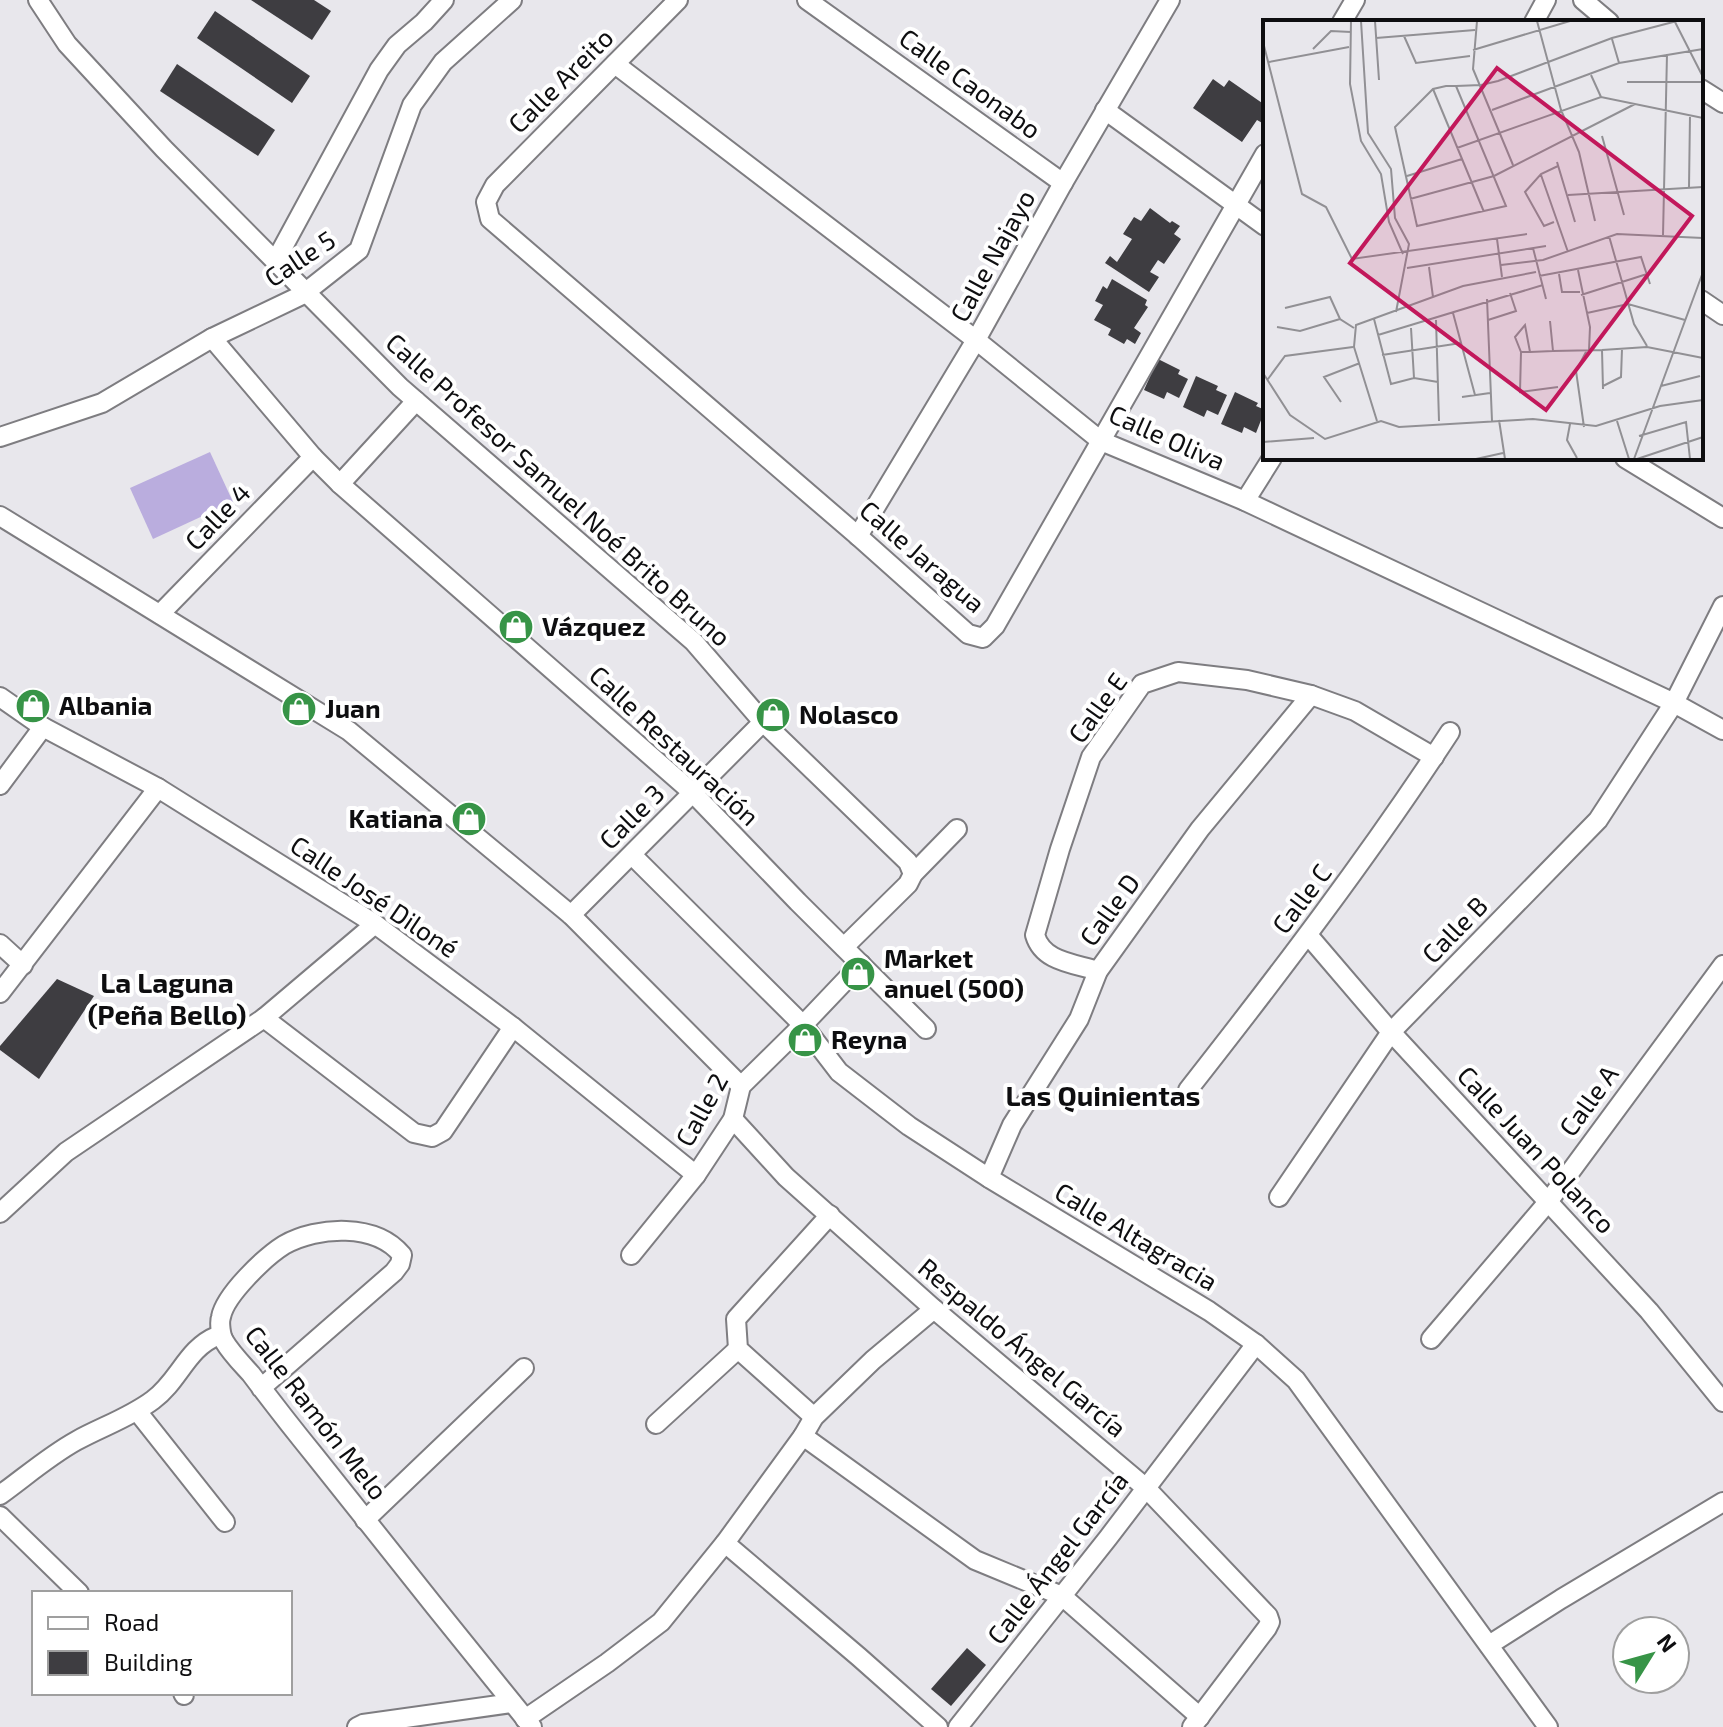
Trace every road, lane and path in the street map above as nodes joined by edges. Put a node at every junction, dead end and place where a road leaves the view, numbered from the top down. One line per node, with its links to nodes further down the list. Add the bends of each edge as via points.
1 (38, 0): 22 (street, Calle Profesor Samuel Noé Brito Bruno, via 67,44)
2 (444, 0): 22 (street, via 379,70)
3 (512, 0): 23 (street, Calle 5, via 443,62 412,105 359,250)
4 (678, 0): 13 (street, Calle Areito)
5 (807, 0): 18 (street, Calle Caonabo)
6 (1170, 0): 16 (street, Calle Najayo)
7 (1355, 0): 10 (street)
8 (1546, 0): 11 (street)
9 (1583, 0): 12 (street)
10 (1343, 20)
11 (1535, 20)
12 (1607, 20)
13 (615, 64): 19 (street, Calle Areito, via 495,185); 27 (street, Calle Oliva)
14 (1703, 90): 15 (street)
15 (1723, 103)
16 (1105, 110): 18 (street, Calle Najayo); 20 (street)
17 (1263, 157): 20 (street, Calle Jaragua)
18 (1063, 183): 27 (street, Calle Najayo)
19 (486, 202): 38 (street, Calle Jaragua, via 490,219)
20 (1236, 204): 21 (street); 30 (street, Calle Jaragua)
21 (1263, 224)
22 (276, 260): 23 (street, Calle Profesor Samuel Noé Brito Bruno)
23 (307, 291): 26 (street, Calle 5); 28 (street, Calle Profesor Samuel Noé Brito Bruno)
24 (1703, 301): 25 (street)
25 (1723, 315)
26 (212, 338): 29 (street, Calle 5, via 102,403); 31 (street, Calle Restauración)
27 (976, 340): 30 (street, Calle Oliva); 38 (street, Calle Najayo)
28 (416, 401): 34 (street); 44 (street, Calle Profesor Samuel Noé Brito Bruno, via 694,642)
29 (0, 437)
30 (1101, 441): 35 (street, Calle Oliva); 38 (street, Calle Jaragua, via 995,626 983,638 968,634)
31 (313, 457): 34 (street, Calle Restauración); 40 (street, Calle 4)
32 (1271, 460): 35 (street)
33 (1628, 460): 37 (street)
34 (340, 484): 51 (street, Calle Restauración)
35 (1245, 501): 43 (street, Calle Oliva)
36 (0, 516): 40 (street)
37 (1723, 518)
38 (858, 536)
39 (1723, 606): 43 (street, Calle B)
40 (160, 614): 55 (street, via 349,731)
41 (1311, 695): 48 (street, Calle E, via 1355,711); 63 (street, Calle D, via 1200,829); 63 (street, Calle E, via 1178,672 1142,684 1091,757 1035,935 1047,955)
42 (0, 697): 45 (street, Calle José Diloné)
43 (1674, 703): 46 (street, Calle Oliva); 69 (street, Calle B, via 1598,820)
44 (763, 722): 51 (street, Calle 3); 54 (street, Calle Profesor Samuel Noé Brito Bruno, via 908,862)
45 (43, 727): 49 (street); 50 (street, Calle José Diloné)
46 (1723, 730)
47 (1450, 732): 48 (street, Calle C)
48 (1434, 757): 57 (street, Calle C)
49 (0, 785)
50 (158, 788): 56 (street, Calle José Diloné); 61 (street)
51 (693, 793): 53 (street, Calle 3); 59 (street, Calle Restauración)
52 (957, 829): 54 (street)
53 (632, 855): 55 (street, Calle 3); 66 (street, Calle Altagracia)
54 (913, 874): 59 (street)
55 (571, 915): 70 (street)
56 (375, 924): 65 (street); 67 (street, Calle José Diloné)
57 (1308, 935): 69 (street, Calle Juan Polanco); 71 (street, Calle C)
58 (0, 944): 61 (street)
59 (844, 947): 60 (street, Calle Restauración)
60 (861, 964): 66 (street, Calle 2); 68 (street, Calle Restauración)
61 (23, 965): 64 (street)
62 (1723, 965): 76 (street, Calle A)
63 (1098, 971): 74 (street, Calle D, via 1079,1019 1012,1125)
64 (0, 993)
65 (264, 1018): 67 (street, via 414,1133 432,1137 443,1131); 77 (street, via 66,1152)
66 (803, 1025): 70 (street, Calle 2); 74 (street, Calle Altagracia, via 839,1072)
67 (513, 1027): 73 (street, Calle José Diloné)
68 (926, 1029)
69 (1391, 1032): 75 (street, Calle B); 76 (street, Calle Juan Polanco)
70 (741, 1086): 72 (street, Calle 2)
71 (1188, 1090)
72 (733, 1119): 73 (street, Calle 2); 78 (street, Respaldo Ángel García)
73 (696, 1175): 79 (street, Calle 2)
74 (989, 1178): 83 (street, Calle Altagracia)
75 (1279, 1197)
76 (1548, 1202): 82 (street, Calle A); 87 (street, Calle Juan Polanco, via 1649,1311)
77 (0, 1213)
78 (830, 1215): 80 (street, Respaldo Ángel García); 84 (street, via 736,1319)
79 (631, 1255)
80 (934, 1309): 89 (street); 92 (street, Respaldo Ángel García)
81 (223, 1339): 86 (street, Calle Ramón Melo); 86 (street, Calle Ramón Melo, via 220,1319 228,1301 284,1245 310,1234 358,1232 395,1246 402,1255 394,1272); 88 (street, via 217,1336 198,1346 164,1391)
82 (1431, 1339)
83 (1256, 1344): 92 (street, Calle Ángel García); 101 (street, Calle Altagracia, via 1296,1380)
84 (738, 1349): 89 (street); 90 (street)
85 (524, 1368): 96 (street)
86 (261, 1388): 96 (street, Calle Ramón Melo)
87 (1723, 1402)
88 (137, 1411): 93 (street, via 75,1441); 97 (street)
89 (814, 1417): 91 (street)
90 (656, 1424)
91 (803, 1436): 98 (street); 100 (street, via 975,1560)
92 (1146, 1488): 100 (street, Calle Ángel García); 103 (street, Respaldo Ángel García, via 1270,1622)
93 (0, 1495)
94 (1723, 1502): 101 (street)
95 (0, 1516): 99 (street)
96 (365, 1520): 102 (street, Calle Ramón Melo)
97 (225, 1522)
98 (725, 1543): 104 (street, via 661,1622); 106 (street)
99 (77, 1591)
100 (1062, 1596): 103 (street); 107 (street, Calle Ángel García)
101 (1489, 1645): 108 (street, Calle Altagracia)
102 (512, 1703): 104 (street, Calle Ramón Melo); 105 (street)
103 (1196, 1722)
104 (528, 1723)
105 (357, 1727)
106 (938, 1727)
107 (958, 1727)
108 (1548, 1727)

